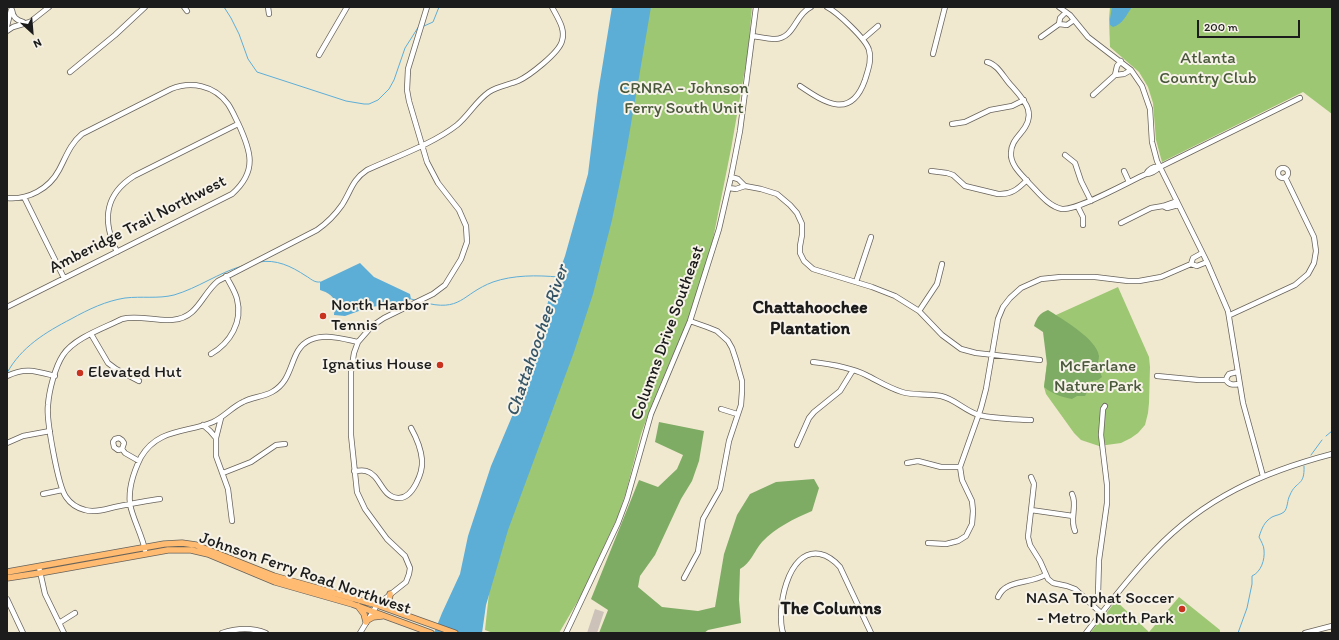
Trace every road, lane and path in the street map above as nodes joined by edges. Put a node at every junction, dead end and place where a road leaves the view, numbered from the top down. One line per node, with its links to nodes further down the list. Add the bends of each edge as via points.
1 (49, 7): 16 (street)
2 (145, 7): 29 (street)
3 (268, 7): 14 (street)
4 (347, 7): 25 (street)
5 (427, 7): 37 (street, via 410,60 407,79 409,101)
6 (552, 7): 37 (street, via 563,34 556,52 524,78 488,93 457,125)
7 (756, 7): 21 (street, Columns Drive Southeast)
8 (811, 7): 21 (street, via 804,11 784,37 772,39)
9 (827, 7): 23 (street)
10 (945, 7): 24 (street)
11 (1059, 7): 13 (street)
12 (12, 8): 16 (street, via 16,19); 18 (street)
13 (1066, 12): 15 (street); 17 (street, via 1060,18)
14 (269, 14)
15 (1074, 20): 17 (street, via 1067,25); 26 (street, via 1088,37)
16 (25, 23): 20 (street, via 13,26)
17 (1059, 24): 22 (street)
18 (7, 26)
19 (878, 26): 23 (street)
20 (7, 31)
21 (753, 36): 42 (street, Columns Drive Southeast)
22 (1041, 37)
23 (864, 39): 31 (street, via 869,50 870,62 862,89 853,100 843,104 829,104)
24 (932, 54)
25 (319, 55)
26 (1121, 61): 28 (street); 30 (street)
27 (987, 62): 34 (street, via 994,65)
28 (1131, 70): 30 (street); 39 (street, via 1148,100 1152,142)
29 (70, 72)
30 (1115, 75): 32 (street)
31 (800, 86)
32 (1093, 95)
33 (1300, 98): 39 (street)
34 (1024, 100): 36 (street, via 1012,106 990,110 965,122); 44 (street, via 1030,112 1029,121 1012,143 1011,157 1013,164)
35 (238, 124): 48 (street, Amberidge Trail Northwest, via 227,103 214,91 196,85 176,87 82,134 71,145 51,181 39,191); 56 (street, via 134,176 120,186 112,199 108,217 110,234); 56 (street, Amberidge Trail Northwest, via 250,158 246,175 238,189 226,198)
36 (952, 124)
37 (422, 145): 61 (street, via 361,174 353,182 337,212 317,230); 69 (street, via 434,176 462,216 467,234 466,249 449,279 440,289 378,322)
38 (1065, 155): 50 (street, via 1075,163)
39 (1160, 167): 45 (street); 51 (street)
40 (931, 171): 44 (street, via 947,172 965,186 1003,195 1013,192)
41 (1124, 171): 45 (street)
42 (732, 177): 46 (street); 47 (street, Columns Drive Southeast)
43 (1285, 177): 66 (street, via 1314,237 1314,263 1308,274 1295,285)
44 (1027, 180): 52 (street, via 1058,208)
45 (1129, 182): 50 (street)
46 (745, 186): 47 (street); 63 (street, via 772,192 790,205 802,224 800,249 806,264)
47 (729, 188): 67 (street, Columns Drive Southeast, via 720,229)
48 (24, 197): 49 (street, Amberidge Trail Northwest); 62 (street)
49 (7, 198)
50 (1091, 200): 52 (street)
51 (1177, 203): 53 (street, via 1151,208); 57 (street)
52 (1078, 207): 54 (street, via 1083,217)
53 (1121, 222)
54 (1083, 225)
55 (870, 237): 63 (street)
56 (117, 252): 62 (street, Amberidge Trail Northwest)
57 (1202, 252): 58 (street); 60 (street, via 1193,258)
58 (1207, 262): 60 (street, via 1197,266); 66 (street)
59 (942, 264): 65 (street, via 937,284)
60 (1191, 264): 71 (street, via 1162,277 1140,281 1074,277 1049,278 1034,282 1021,288 1004,307 998,319)
61 (226, 276): 68 (street, via 211,287 192,312 184,317 168,320 128,317); 70 (street, via 237,300 238,318 230,338)
62 (64, 278): 64 (street, Amberidge Trail Northwest)
63 (856, 282): 65 (street, via 895,296)
64 (7, 307)
65 (919, 311): 71 (street, via 955,345 968,351)
66 (1230, 315): 75 (street)
67 (690, 321): 84 (street, via 717,332 732,348 742,385 742,400); 141 (street, Columns Drive Southeast, via 651,414 618,522)
68 (91, 334): 77 (street, via 67,350 60,360); 80 (street, via 108,363 116,370)
69 (358, 342): 86 (street, via 326,336 309,340 297,351 288,375 280,386 269,393 242,402); 100 (street, via 352,366 350,401)
70 (211, 354)
71 (992, 354): 72 (street); 85 (street)
72 (1040, 360)
73 (813, 362): 74 (street)
74 (853, 370): 85 (street, via 892,389 912,395 948,398); 94 (street, via 840,391 809,418)
75 (1237, 372): 79 (street, via 1230,374); 81 (street)
76 (7, 376): 77 (street, via 27,370)
77 (55, 376): 90 (street, via 48,406)
78 (1157, 376): 79 (street)
79 (1226, 380): 81 (street, via 1231,385)
80 (139, 381)
81 (1239, 384): 102 (street)
82 (1106, 406): 123 (street, via 1103,409 1102,435 1107,503 1099,560 1098,595)
83 (721, 409): 84 (street)
84 (737, 414): 119 (street, via 720,489 705,515 698,552)
85 (979, 415): 87 (street); 99 (street)
86 (221, 418): 88 (street); 91 (street)
87 (1031, 420)
88 (203, 425): 91 (street); 97 (street, via 162,437)
89 (410, 428): 100 (street, via 416,438 422,464 413,489 408,495 400,498 390,496 370,473 364,470)
90 (50, 431): 92 (street, via 23,436); 104 (street)
91 (216, 438): 101 (street, via 216,456)
92 (7, 443)
93 (285, 444): 101 (street, via 276,445 251,462)
94 (797, 445)
95 (122, 449): 97 (street)
96 (1332, 454): 102 (street)
97 (139, 461): 108 (street, via 131,482)
98 (907, 463): 99 (street, via 918,461 941,467)
99 (960, 467): 113 (street, via 962,480 972,501 971,528 960,544)
100 (354, 471): 120 (street, via 357,492 365,509 389,542 403,553 409,566 406,582)
101 (223, 473): 111 (street)
102 (1263, 476): 129 (street, via 1222,496 1182,525 1141,565)
103 (1031, 477): 109 (street, via 1034,484)
104 (62, 490): 105 (street); 108 (street, via 71,503 85,510 95,511)
105 (43, 494)
106 (1072, 494): 110 (street, via 1075,502)
107 (160, 499): 108 (street)
108 (130, 504): 114 (street)
109 (1031, 510): 110 (street); 117 (street, via 1028,537)
110 (1073, 516): 112 (street, via 1072,525)
111 (232, 521)
112 (1075, 531)
113 (928, 543)
114 (145, 551): 115 (main road, Johnson Ferry Road Northwest); 124 (main road, Johnson Ferry Road Northwest, via 175,543 192,544 274,576); 125 (main road, Johnson Ferry Road Northwest, via 196,550 275,582)
115 (40, 570): 116 (main road, Johnson Ferry Road Northwest); 118 (main road, Johnson Ferry Road Northwest); 132 (street, via 45,594)
116 (7, 572)
117 (1045, 575): 121 (street, via 1011,585); 123 (street, via 1053,583 1075,589)
118 (7, 578)
119 (684, 578)
120 (390, 594): 124 (street); 127 (main road, via 389,602)
121 (998, 597)
122 (7, 599): 135 (street)
123 (1091, 604): 129 (street)
124 (376, 605): 126 (street); 127 (main road, Johnson Ferry Road Northwest)
125 (358, 606): 126 (main road, Johnson Ferry Road Northwest); 131 (main road)
126 (372, 611): 130 (main road, Johnson Ferry Road Northwest); 131 (street)
127 (395, 612): 140 (main road, Johnson Ferry Road Northwest)
128 (75, 613): 132 (street)
129 (1102, 614): 144 (street)
130 (384, 615): 131 (main road, via 375,616); 134 (main road, Johnson Ferry Road Northwest)
131 (366, 622): 139 (street)
132 (59, 623): 136 (street)
133 (1332, 626): 145 (street)
134 (429, 632)
135 (23, 633)
136 (64, 633)
137 (222, 633): 138 (street, via 244,628)
138 (266, 633)
139 (360, 633)
140 (454, 633)
141 (566, 633)
142 (783, 633): 143 (street, via 780,613 790,573 796,564 814,553 833,559 840,567)
143 (871, 633)
144 (1086, 633)
145 (1305, 633)

